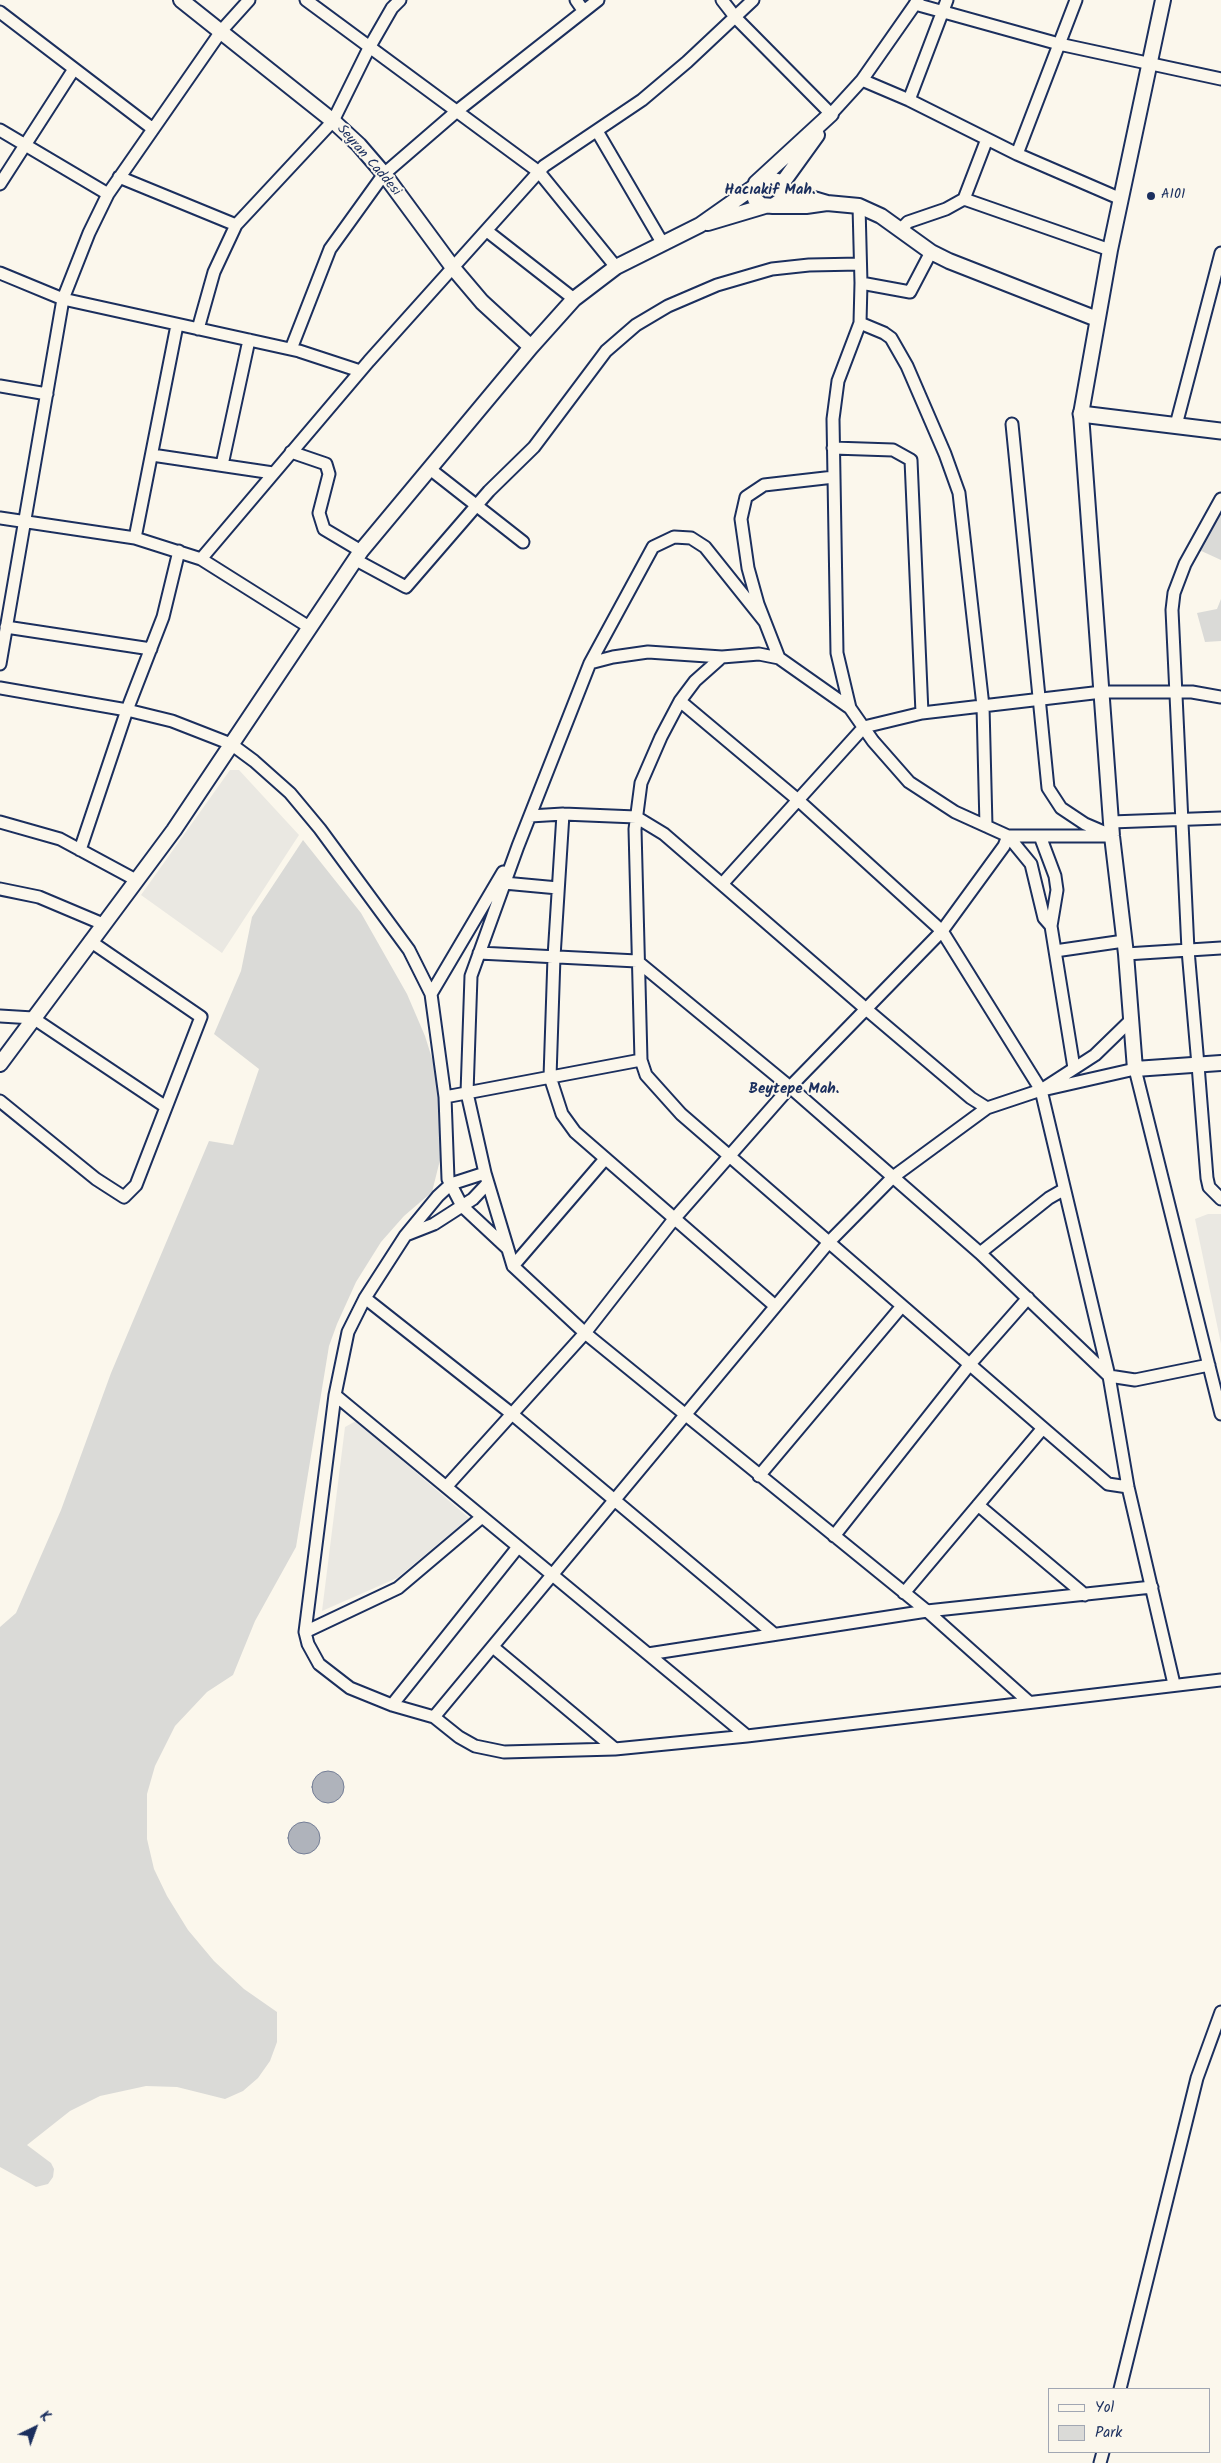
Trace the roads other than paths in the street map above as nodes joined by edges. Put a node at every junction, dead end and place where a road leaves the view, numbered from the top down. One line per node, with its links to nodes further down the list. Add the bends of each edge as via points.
1 (181, 0): 17 (street, Seyran Caddesi)
2 (249, 0): 17 (street)
3 (306, 0): 19 (street)
4 (400, 0): 19 (street)
5 (576, 0): 13 (street)
6 (598, 0): 13 (street)
7 (722, 0): 16 (street)
8 (753, 0): 16 (street)
9 (947, 0): 15 (street)
10 (1076, 0): 18 (street)
11 (1163, 0): 20 (street)
12 (916, 2): 15 (street); 23 (street)
13 (583, 10): 25 (street)
14 (0, 12): 21 (street)
15 (942, 12): 18 (street); 24 (street)
16 (736, 18): 26 (street); 30 (street, via 642,100)
17 (222, 30): 27 (street, Seyran Caddesi); 28 (street)
18 (1059, 44): 20 (street); 33 (street)
19 (369, 48): 25 (street); 27 (street)
20 (1148, 63): 22 (street); 42 (street)
21 (74, 69): 28 (street); 32 (street)
22 (1221, 79)
23 (862, 80): 24 (street); 26 (street)
24 (909, 100): 31 (street)
25 (457, 111): 34 (street); 35 (street)
26 (831, 114): 37 (street); 39 (street)
27 (333, 121): 35 (street, Seyran Caddesi); 46 (street)
28 (152, 129): 36 (street)
29 (0, 130): 32 (street)
30 (597, 130): 34 (street); 50 (street)
31 (987, 139): 33 (street); 41 (street)
32 (24, 144): 38 (street); 40 (street)
33 (1017, 154): 42 (street)
34 (539, 172): 49 (street); 55 (street)
35 (384, 174): 56 (street, Seyran Caddesi); 67 (street, via 330,250)
36 (119, 177): 40 (street); 46 (street)
37 (759, 182): 39 (street, via 773,178); 44 (street, via 755,199); 47 (street)
38 (0, 184)
39 (782, 187): 43 (street); 44 (street, via 780,200)
40 (108, 194): 59 (street)
41 (964, 199): 48 (street, via 946,209 916,218); 51 (street)
42 (1121, 199): 51 (street)
43 (827, 202): 44 (street, via 806,206); 45 (street)
44 (769, 206): 47 (street)
45 (859, 206): 48 (street); 54 (street)
46 (236, 225): 64 (street, via 214,272)
47 (700, 225): 50 (street)
48 (901, 229): 52 (street)
49 (487, 232): 56 (street); 60 (street)
50 (662, 244): 55 (street)
51 (1110, 250): 61 (street)
52 (932, 252): 58 (street, via 910,292); 61 (street)
53 (1221, 253): 73 (street)
54 (860, 264): 58 (street); 83 (street, via 772,269 717,285 668,306 636,325 606,351 534,447)
55 (616, 267): 60 (street)
56 (454, 269): 66 (street, Seyran Caddesi, via 482,302); 68 (street)
57 (0, 273): 59 (street)
58 (862, 283): 62 (street)
59 (63, 299): 63 (street); 70 (street)
60 (574, 299): 66 (street)
61 (1097, 319): 71 (street)
62 (860, 323): 75 (street, via 834,399); 106 (street, via 892,338 907,366 959,493)
63 (177, 325): 64 (street); 77 (street)
64 (198, 329): 65 (street)
65 (249, 340): 67 (street); 78 (street)
66 (530, 347): 79 (street)
67 (291, 349): 68 (street)
68 (360, 371): 76 (street)
69 (0, 386): 70 (street)
70 (46, 394): 85 (street)
71 (1081, 414): 73 (main road); 101 (street)
72 (1012, 424): 104 (street)
73 (1176, 425): 74 (main road)
74 (1221, 431)
75 (833, 448): 81 (street); 109 (street, via 893,450 911,460)
76 (292, 452): 80 (street); 89 (street, via 326,464 329,474 319,513 324,529)
77 (152, 455): 78 (street); 86 (street)
78 (222, 465): 80 (street)
79 (430, 469): 83 (street); 89 (street)
80 (273, 473): 90 (street)
81 (834, 477): 92 (street, via 764,485 746,497 741,519 748,568); 107 (street, via 837,653)
82 (1221, 498): 102 (street, via 1185,564 1174,593)
83 (476, 505): 87 (street); 89 (street, via 406,587)
84 (0, 518): 85 (street)
85 (25, 523): 86 (street); 91 (street)
86 (135, 538): 88 (street)
87 (524, 542)
88 (179, 551): 90 (street); 95 (street, via 163,618)
89 (358, 556): 94 (street)
90 (201, 559): 94 (street)
91 (6, 598): 93 (street)
92 (765, 622): 97 (street); 98 (street, via 705,547 691,538 674,537 653,546)
93 (6, 627): 95 (street); 99 (street)
94 (309, 627): 111 (street)
95 (151, 649): 108 (street)
96 (722, 657): 97 (street, via 759,654); 98 (street, via 648,652); 105 (street, via 695,680)
97 (779, 658): 107 (street)
98 (590, 663): 114 (street)
99 (0, 664)
100 (0, 688): 108 (street)
101 (1102, 692): 102 (street); 104 (street); 120 (street)
102 (1176, 692): 103 (street); 117 (street)
103 (1221, 697)
104 (1041, 700): 106 (street); 120 (street, via 1048,788 1061,808 1085,824)
105 (680, 701): 112 (street); 115 (street, via 641,783)
106 (983, 706): 109 (street); 119 (street)
107 (850, 708): 110 (street)
108 (127, 710): 111 (street, via 172,721); 124 (street)
109 (922, 713): 110 (street)
110 (864, 728): 112 (street); 119 (street, via 909,782 955,812)
111 (231, 744): 125 (street, via 174,830); 141 (street, via 290,793 320,829 409,950)
112 (798, 800): 127 (street); 132 (street)
113 (563, 814): 114 (street); 115 (street); 128 (street)
114 (530, 816): 123 (street)
115 (636, 817): 127 (street, via 664,834); 140 (street)
116 (1221, 818): 117 (street)
117 (1182, 819): 120 (street); 136 (street)
118 (0, 822): 124 (street, via 60,839)
119 (986, 826): 121 (street)
120 (1111, 829): 122 (street); 134 (street)
121 (1008, 836): 122 (street); 131 (street, via 1031,864 1044,918); 132 (street)
122 (1040, 836): 131 (street, via 1057,890)
123 (518, 846): 126 (street); 141 (street)
124 (80, 850): 125 (street)
125 (136, 880): 130 (street)
126 (504, 883): 128 (street); 138 (street)
127 (723, 883): 142 (street)
128 (558, 888): 139 (street)
129 (0, 889): 130 (street, via 39,898)
130 (103, 924): 133 (street)
131 (1051, 926): 137 (street)
132 (942, 931): 142 (street); 154 (street)
133 (90, 941): 144 (street); 158 (street, via 201,1017)
134 (1125, 948): 136 (street); 137 (street); 145 (street)
135 (1221, 948): 136 (street)
136 (1188, 950): 149 (street)
137 (1055, 951): 150 (street)
138 (479, 953): 139 (street); 155 (street, via 471,976)
139 (554, 957): 140 (street); 152 (street)
140 (637, 961): 146 (street); 153 (street)
141 (431, 994): 156 (street)
142 (866, 1009): 153 (street); 159 (street)
143 (0, 1016): 144 (street)
144 (33, 1018): 148 (street); 158 (street)
145 (1131, 1020): 150 (street, via 1094,1055); 151 (street)
146 (641, 1060): 152 (street); 160 (street, via 646,1075 681,1114)
147 (1221, 1063): 149 (street)
148 (0, 1064)
149 (1198, 1065): 151 (street); 166 (street, via 1207,1178)
150 (1074, 1068): 154 (street)
151 (1135, 1069): 154 (street); 180 (street)
152 (550, 1077): 155 (street); 161 (street, via 562,1114 575,1132)
153 (790, 1087): 160 (street); 162 (street)
154 (1041, 1090): 159 (street); 165 (street)
155 (467, 1093): 156 (street); 163 (street)
156 (445, 1098): 164 (street, via 446,1149)
157 (0, 1102): 158 (street, via 96,1179 124,1197 136,1185)
158 (166, 1107)
159 (987, 1108): 162 (street)
160 (730, 1156): 168 (street); 170 (street)
161 (605, 1158): 168 (street); 173 (street)
162 (894, 1177): 170 (street); 172 (street)
163 (486, 1178): 164 (street); 167 (street, via 473,1199); 171 (street)
164 (451, 1184): 167 (street); 169 (street)
165 (1063, 1190): 172 (street); 181 (street)
166 (1221, 1199)
167 (462, 1206): 169 (street, via 434,1224); 171 (street)
168 (674, 1219): 176 (street); 178 (street)
169 (405, 1236): 174 (street)
170 (829, 1242): 176 (street); 177 (street)
171 (507, 1248): 173 (street)
172 (980, 1253): 175 (street)
173 (513, 1266): 178 (street)
174 (365, 1298): 182 (street, via 348,1332); 183 (street)
175 (1028, 1298): 179 (street); 181 (street)
176 (774, 1305): 185 (street)
177 (902, 1306): 179 (street); 187 (street)
178 (585, 1333): 183 (street); 185 (street)
179 (970, 1364): 186 (street); 193 (street)
180 (1209, 1365): 181 (street, via 1135,1380); 184 (street)
181 (1109, 1376): 189 (street)
182 (335, 1395): 188 (street); 200 (street)
183 (512, 1414): 188 (street); 190 (street)
184 (1221, 1414)
185 (684, 1415): 187 (street); 190 (street)
186 (1043, 1428): 189 (street, via 1108,1484); 191 (street)
187 (759, 1476): 193 (street)
188 (446, 1487): 192 (street)
189 (1128, 1487): 196 (street)
190 (613, 1501): 195 (street); 201 (street)
191 (978, 1505): 197 (street); 198 (street)
192 (482, 1517): 194 (street); 200 (street, via 398,1588)
193 (834, 1536): 197 (street)
194 (518, 1547): 195 (street); 207 (street)
195 (552, 1575): 202 (street); 203 (street)
196 (1152, 1587): 198 (street); 205 (street)
197 (904, 1593): 199 (street)
198 (1084, 1595): 199 (street)
199 (927, 1612): 201 (street); 206 (street)
200 (305, 1632): 207 (street, via 319,1664 350,1688)
201 (774, 1634): 203 (street)
202 (493, 1647): 208 (street); 210 (street)
203 (648, 1654): 209 (street)
204 (1221, 1680): 205 (street)
205 (1174, 1684): 206 (street)
206 (1029, 1702): 209 (street)
207 (392, 1705): 208 (street)
208 (434, 1717): 210 (street, via 475,1746 504,1752)
209 (747, 1736): 210 (street)
210 (615, 1749)
211 (1221, 2012): 212 (street, via 1198,2078)
212 (1120, 2388)

